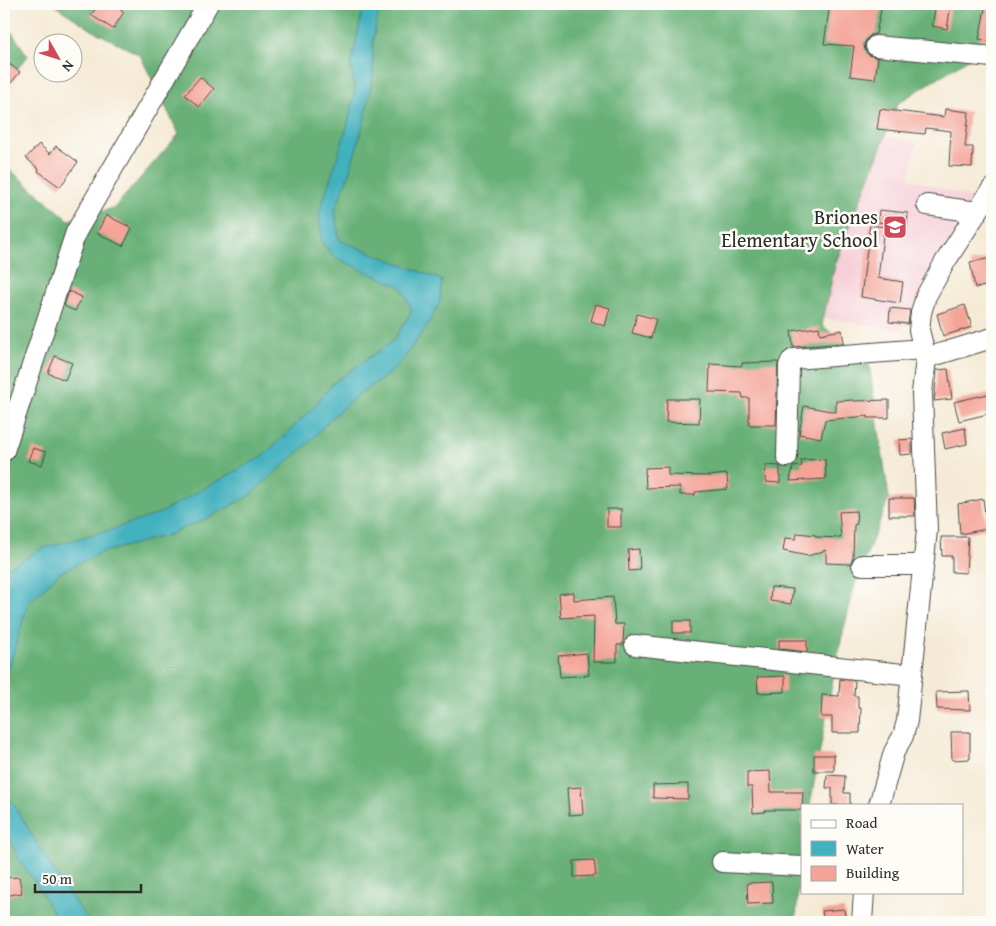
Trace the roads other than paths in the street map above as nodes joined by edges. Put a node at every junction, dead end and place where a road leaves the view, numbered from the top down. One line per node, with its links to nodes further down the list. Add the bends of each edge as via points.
1 (208, 4): 9 (street, via 76,232)
2 (876, 46): 3 (street)
3 (992, 57)
4 (992, 189): 6 (street)
5 (927, 205): 6 (street)
6 (978, 212): 8 (street, via 926,296 920,330)
7 (992, 338): 8 (street)
8 (924, 353): 11 (street, via 791,361); 13 (street, via 926,530)
9 (12, 402): 10 (street)
10 (4, 451)
11 (787, 458)
12 (862, 565): 13 (street)
13 (922, 565): 15 (street)
14 (635, 645): 15 (street)
15 (912, 674): 16 (street, via 907,722 894,752)
16 (879, 804)
17 (722, 862): 18 (street)
18 (801, 866)
19 (864, 894): 20 (street)
20 (862, 922)

